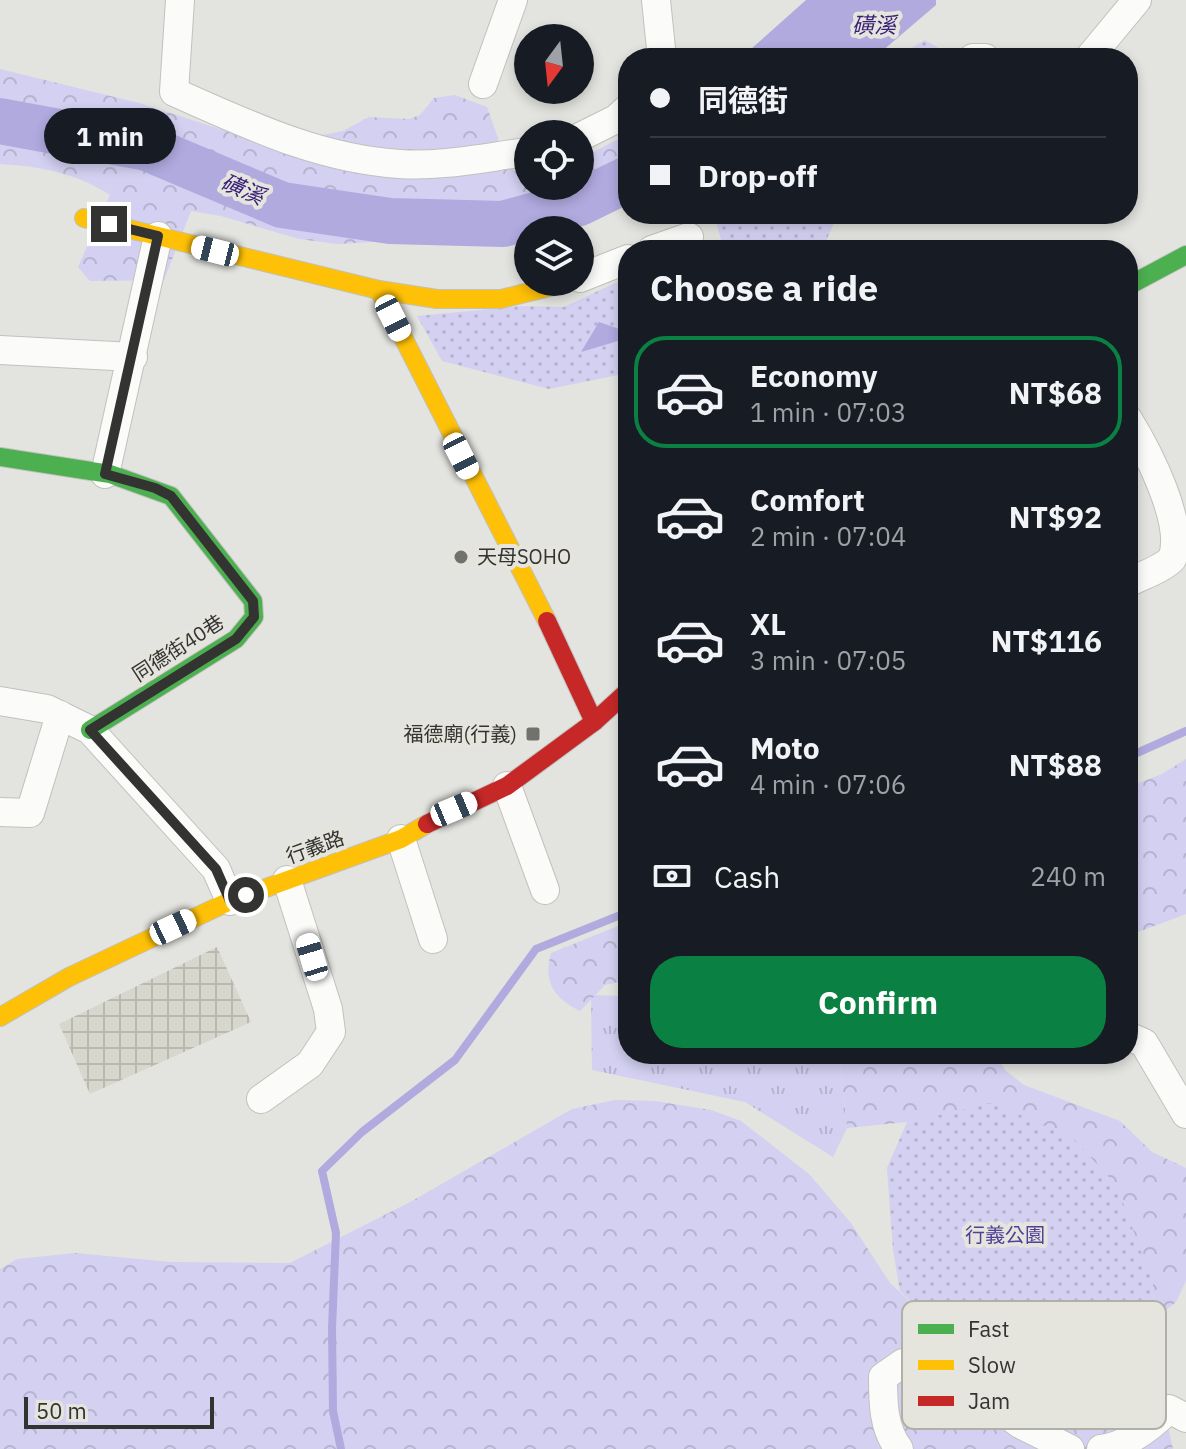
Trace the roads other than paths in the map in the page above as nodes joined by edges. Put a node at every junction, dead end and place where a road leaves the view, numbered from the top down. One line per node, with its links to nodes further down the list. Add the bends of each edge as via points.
1 (180, 0): 10 (street, via 174,92 290,143 362,160 404,165)
2 (513, 0): 7 (street)
3 (656, 0): 5 (street)
4 (1137, 0): 6 (street)
5 (661, 48)
6 (1097, 48)
7 (483, 84)
8 (618, 114): 9 (street)
9 (594, 129)
10 (514, 153)
11 (84, 218): 12 (street)
12 (158, 236): 17 (street); 20 (street)
13 (1186, 255): 16 (street)
14 (618, 263): 15 (street)
15 (594, 272)
16 (1138, 281)
17 (379, 290): 18 (street, via 437,299); 28 (street)
18 (514, 296)
19 (0, 350): 20 (street)
20 (133, 357): 23 (street)
21 (1138, 435): 24 (street, via 1183,515 1182,540 1173,559)
22 (0, 457): 23 (street, 同德街40巷)
23 (105, 474): 29 (street, 同德街40巷, via 171,496 253,601 254,617 236,639)
24 (1138, 578)
25 (618, 700): 28 (street, 行義路)
26 (0, 701): 27 (street)
27 (60, 715): 29 (street); 31 (street, via 30,813)
28 (594, 722): 30 (street, 行義路)
29 (90, 730): 35 (street, via 216,869)
30 (507, 786): 32 (street, 行義路); 34 (street)
31 (0, 812)
32 (401, 839): 33 (street, 行義路); 36 (street)
33 (287, 880): 35 (street, 行義路); 39 (street, via 331,1032 310,1064)
34 (545, 890)
35 (230, 901): 37 (street, 行義路, via 69,977)
36 (433, 939)
37 (0, 1017)
38 (1138, 1040): 40 (street)
39 (261, 1099)
40 (1186, 1114)
41 (902, 1364): 46 (street, via 883,1377 882,1406)
42 (1166, 1411): 43 (street)
43 (1186, 1418)
44 (1030, 1429): 47 (street)
45 (1141, 1429): 48 (street, via 1116,1447)
46 (899, 1449)
47 (1070, 1449)
48 (1101, 1449)

